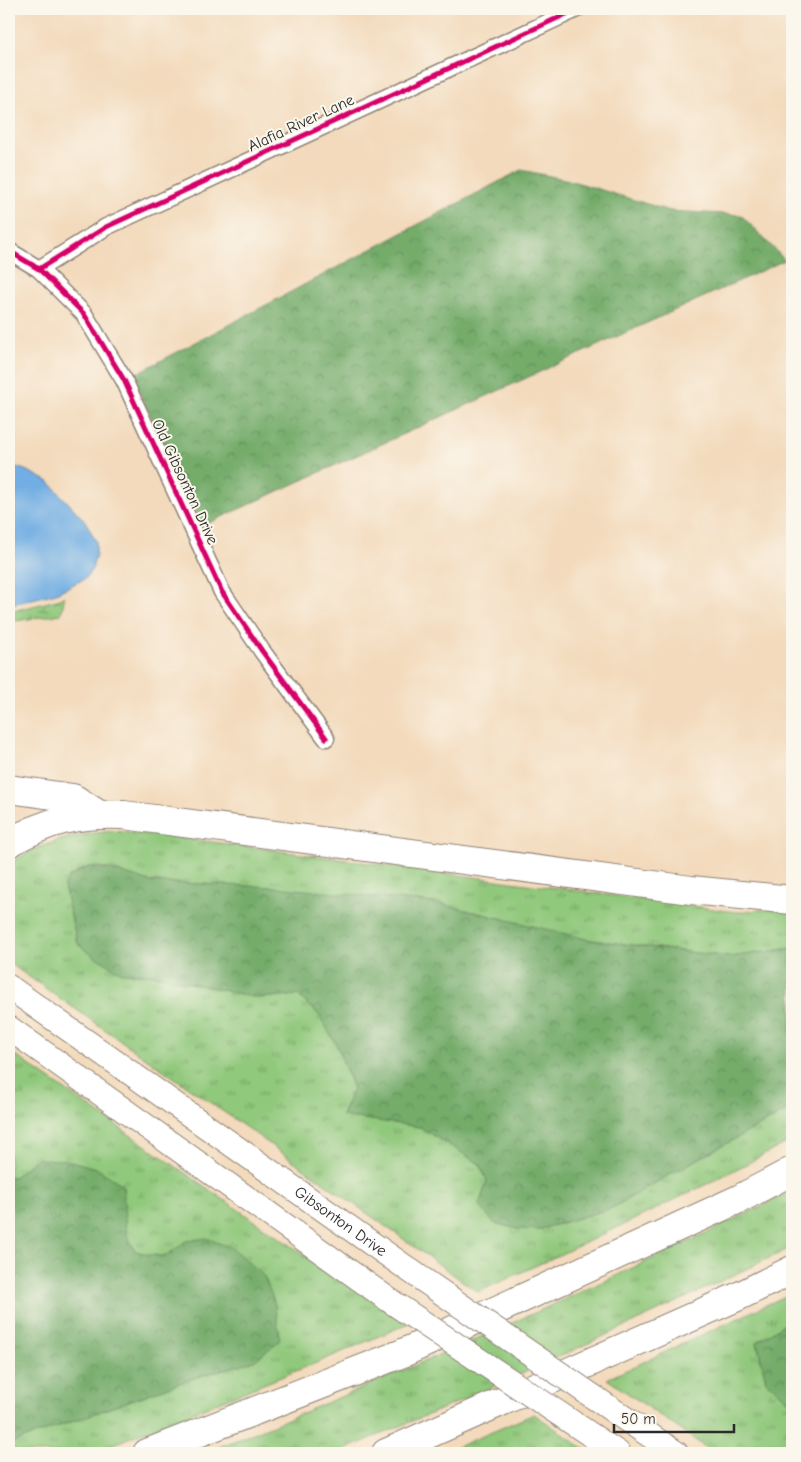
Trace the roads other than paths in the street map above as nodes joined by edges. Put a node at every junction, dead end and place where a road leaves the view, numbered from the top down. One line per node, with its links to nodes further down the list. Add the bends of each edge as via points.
1 (577, 9): 3 (street, Alafia River Lane, via 106,227)
2 (9, 251): 3 (street, Old Gibsonton Drive)
3 (39, 268): 4 (street, Old Gibsonton Drive, via 84,314 124,380 222,592)
4 (326, 738)
5 (9, 789): 6 (highway, via 73,798)
6 (98, 814): 7 (highway, via 50,822); 8 (highway)
7 (9, 843)
8 (792, 900)
9 (9, 987): 16 (main road, Gibsonton Drive, bridge, via 422,1279)
10 (9, 1028): 15 (main road, bridge, via 389,1300)
11 (792, 1171): 13 (highway, via 739,1199 403,1353)
12 (792, 1270): 14 (highway)
13 (147, 1453)
14 (386, 1453)
15 (618, 1453)
16 (676, 1453)

